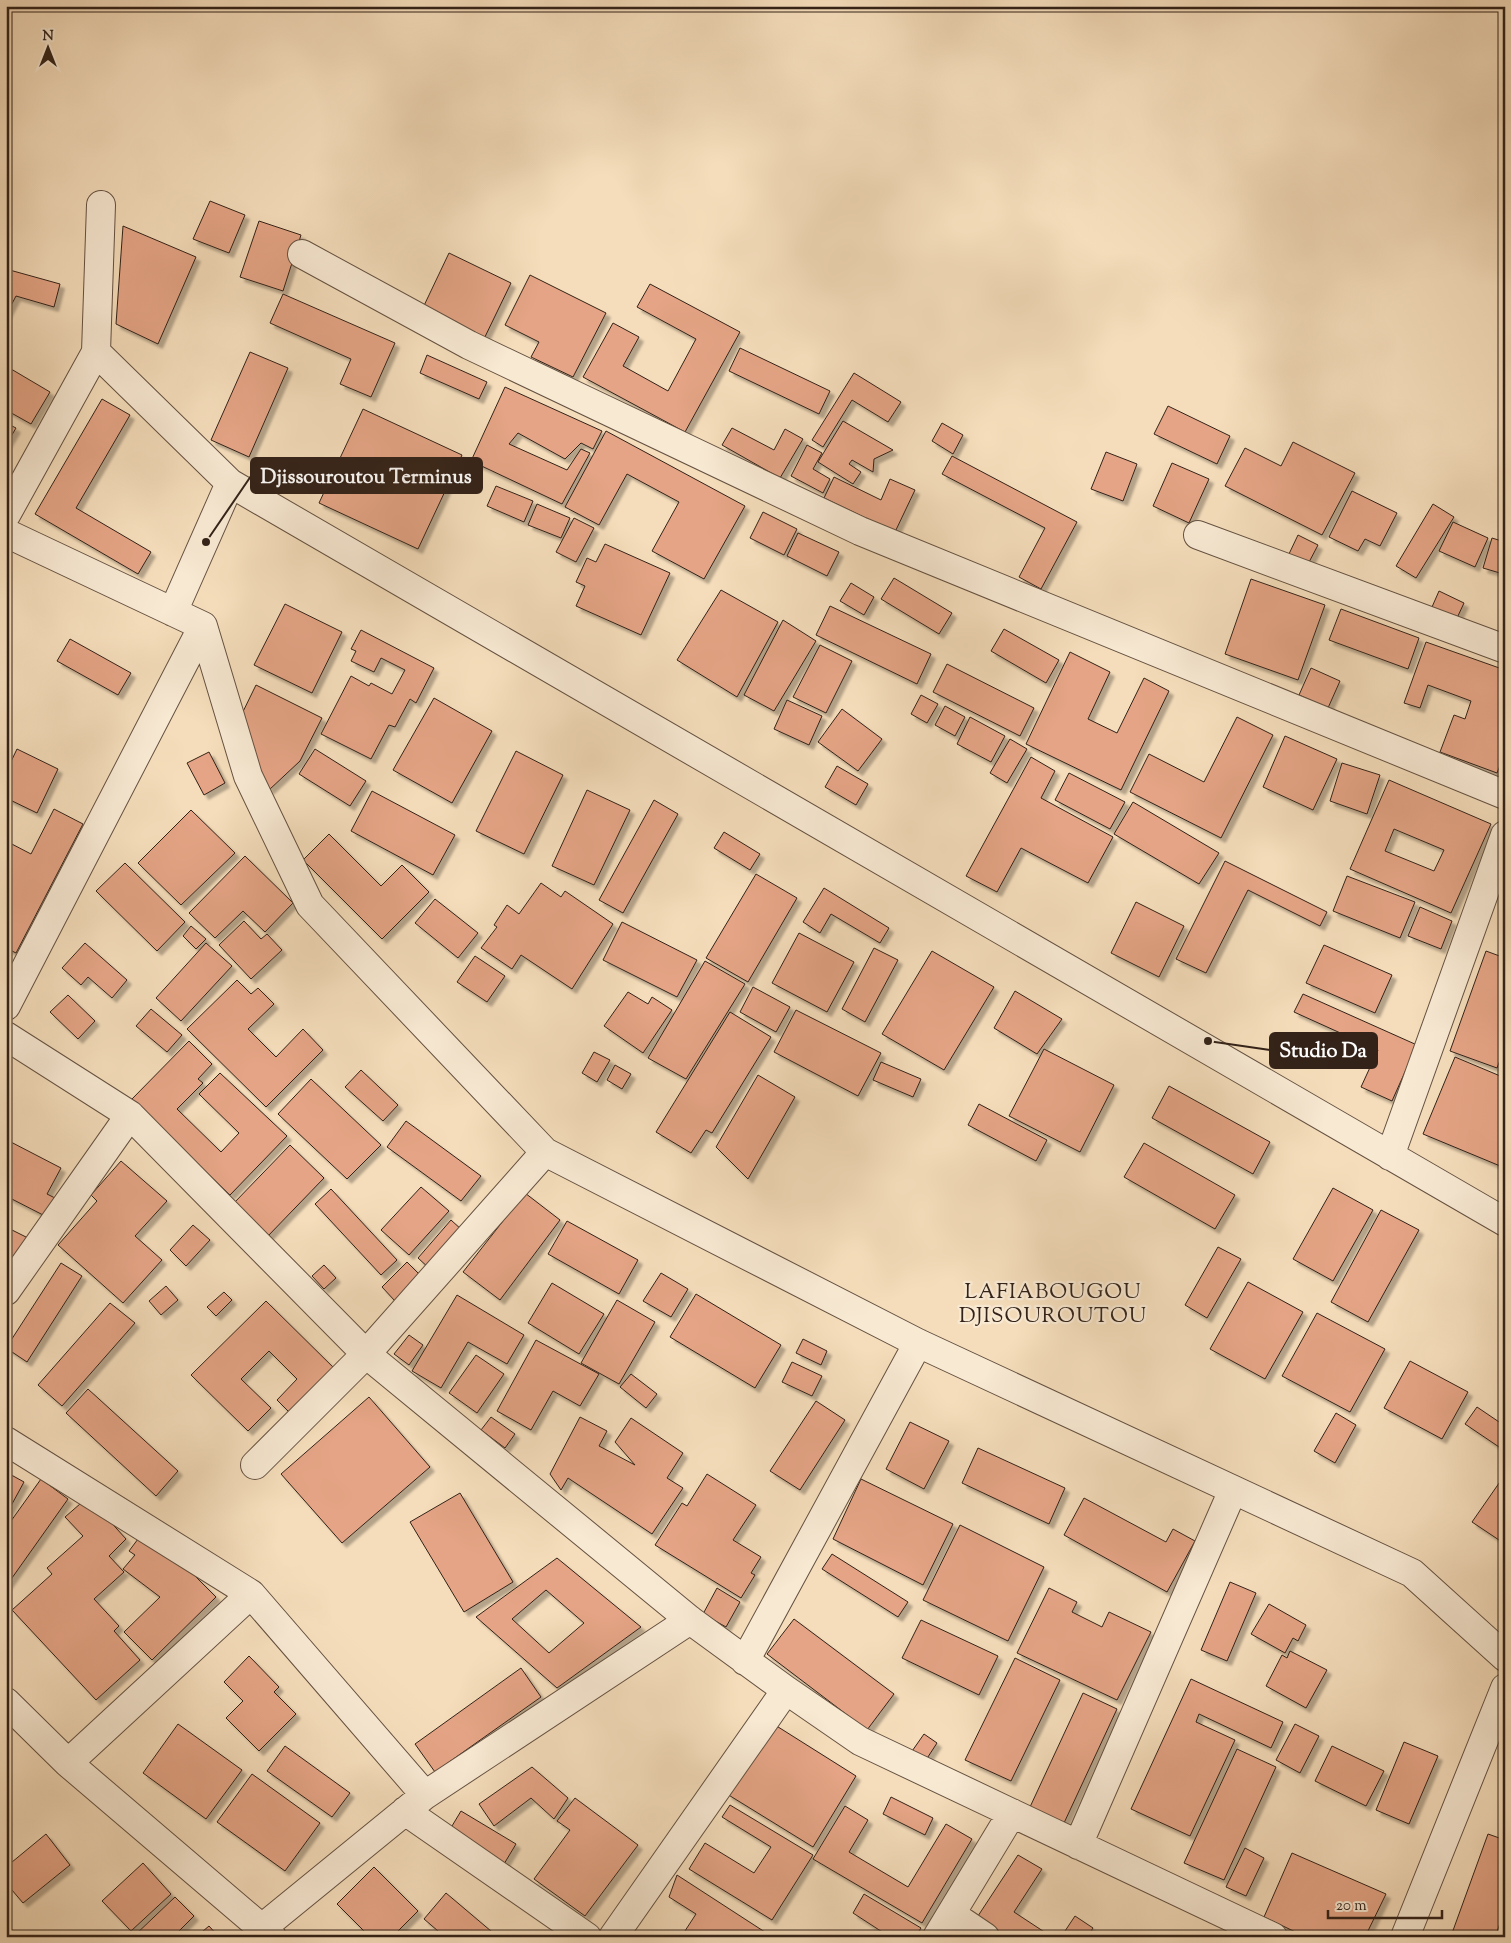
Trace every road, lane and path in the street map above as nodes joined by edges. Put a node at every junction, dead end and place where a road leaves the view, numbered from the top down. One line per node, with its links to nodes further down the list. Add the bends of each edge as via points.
1 (100, 205): 3 (street)
2 (302, 254): 11 (street, via 469,345 860,531)
3 (96, 352): 4 (street); 5 (street)
4 (230, 483): 8 (street); 17 (street)
5 (6, 515)
6 (6, 533): 8 (street)
7 (1198, 535): 10 (street)
8 (174, 612): 9 (street)
9 (202, 626): 13 (street); 16 (street, via 248,776 310,905)
10 (1505, 649)
11 (1505, 795)
12 (1505, 835): 17 (street)
13 (6, 1006)
14 (6, 1036): 15 (street)
15 (130, 1115): 19 (street); 21 (street)
16 (545, 1152): 20 (street); 21 (street)
17 (1390, 1156): 18 (street)
18 (1505, 1222)
19 (6, 1291)
20 (918, 1343): 24 (street); 28 (street)
21 (366, 1354): 23 (street); 26 (street)
22 (6, 1441): 25 (street)
23 (255, 1465)
24 (1233, 1490): 27 (street, via 1412,1573); 35 (street)
25 (251, 1594): 32 (street); 33 (street)
26 (690, 1620): 28 (street); 33 (street)
27 (1505, 1657)
28 (745, 1661): 30 (street)
29 (1505, 1688): 43 (street)
30 (786, 1690): 34 (street, via 860,1741); 39 (street)
31 (6, 1702): 32 (street)
32 (68, 1763): 37 (street)
33 (415, 1803): 37 (street); 38 (street)
34 (1012, 1813): 35 (street); 36 (street)
35 (1078, 1844): 42 (street)
36 (951, 1914): 40 (street); 41 (street)
37 (267, 1932)
38 (587, 1937)
39 (614, 1937)
40 (937, 1937)
41 (985, 1937)
42 (1273, 1937)
43 (1405, 1937)

